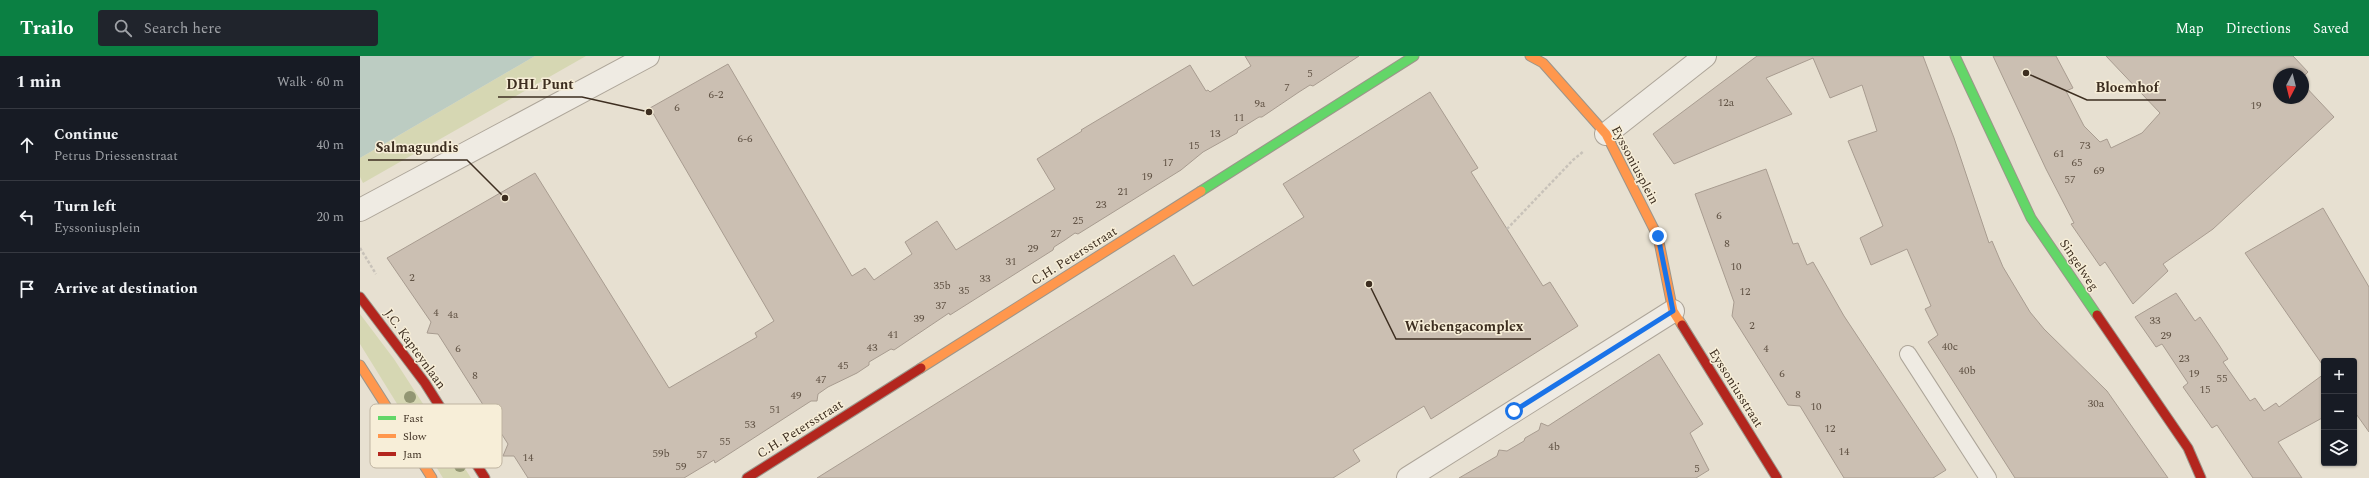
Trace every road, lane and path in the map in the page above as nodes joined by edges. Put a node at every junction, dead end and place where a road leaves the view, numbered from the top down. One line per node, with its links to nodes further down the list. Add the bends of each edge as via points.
1 (648, 56): 8 (street)
2 (1414, 56): 20 (street, C.H. Petersstraat)
3 (1530, 56): 6 (street, Eyssoniusplein, via 1542,63)
4 (1705, 56): 6 (street)
5 (1955, 56): 24 (street, Singelweg, via 2031,218 2188,448)
6 (1606, 134): 11 (street, Eyssoniusplein, via 1658,236)
7 (1582, 153): 9 (path)
8 (360, 210)
9 (1507, 229)
10 (360, 297): 15 (street, J.C. Kapteynlaan)
11 (1673, 311): 21 (street); 22 (street, Eyssoniusstraat)
12 (1908, 354): 23 (lane)
13 (360, 365): 14 (street)
14 (385, 404)
15 (438, 404)
16 (426, 468): 18 (street)
17 (479, 468): 19 (street, J.C. Kapteynlaan)
18 (432, 478)
19 (485, 478)
20 (747, 478)
21 (1408, 478)
22 (1777, 478)
23 (1988, 478)
24 (2201, 478)

